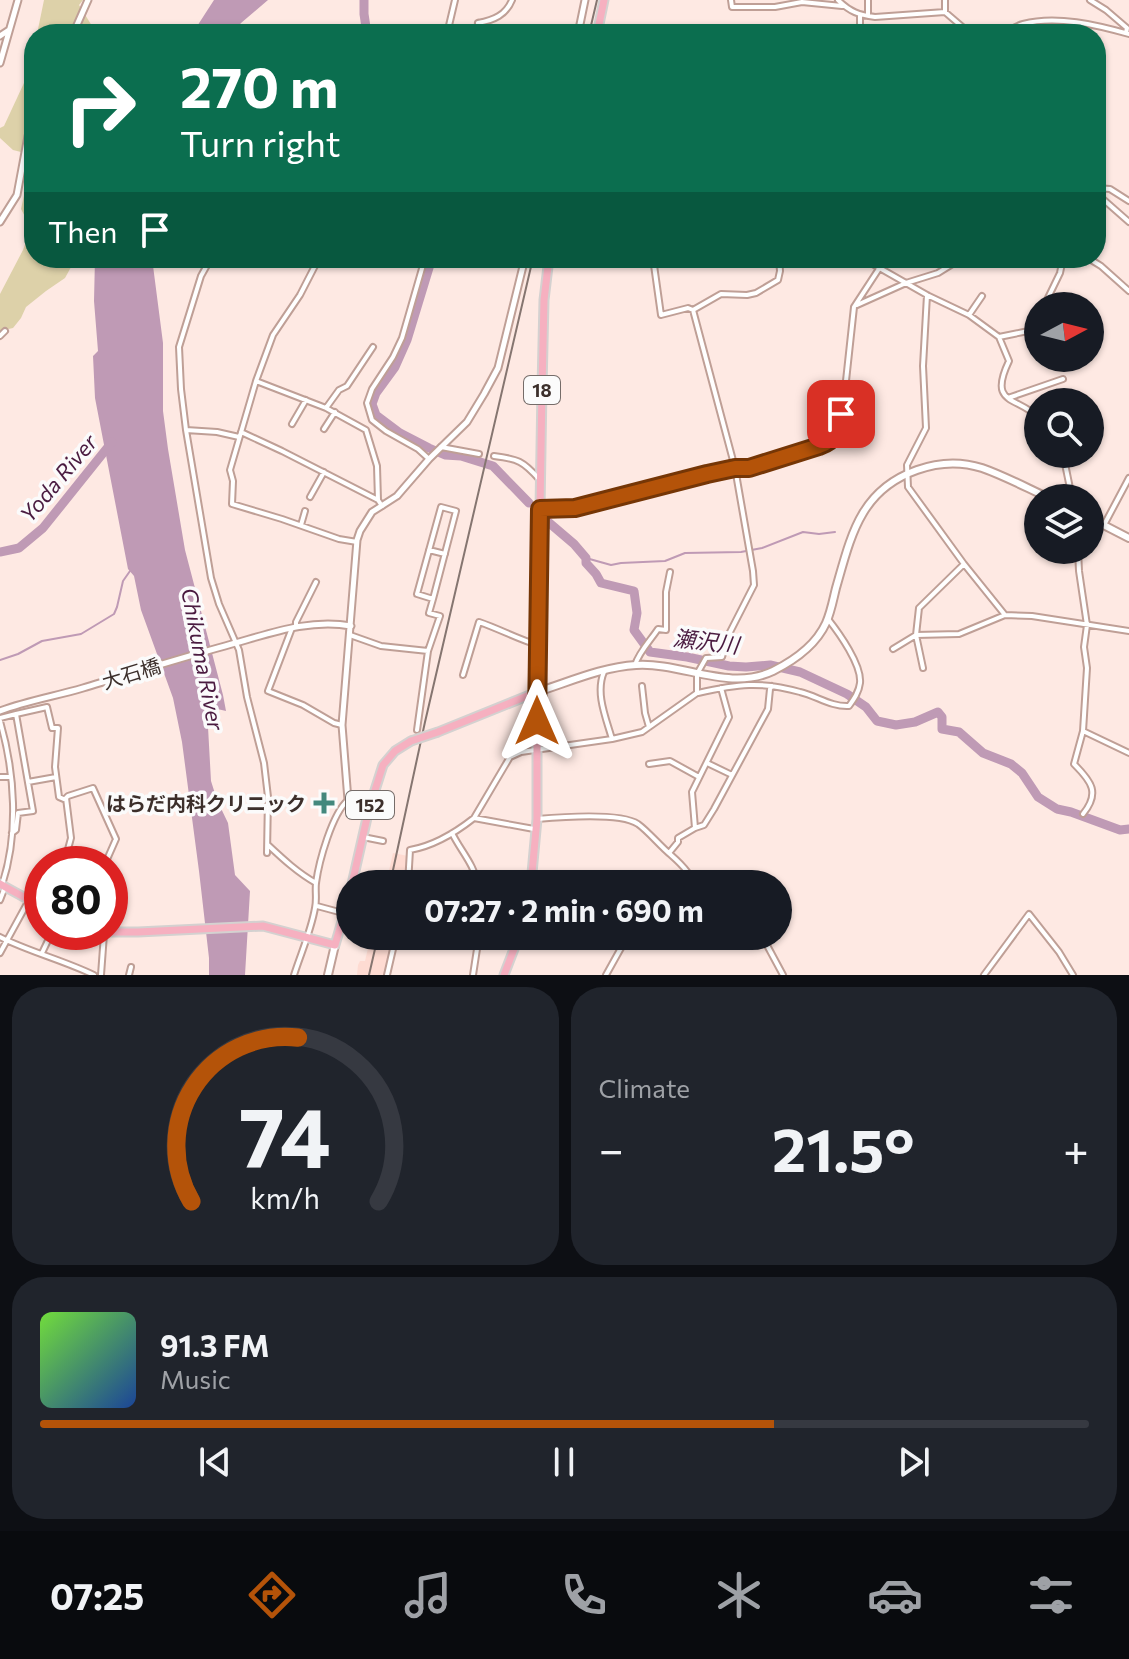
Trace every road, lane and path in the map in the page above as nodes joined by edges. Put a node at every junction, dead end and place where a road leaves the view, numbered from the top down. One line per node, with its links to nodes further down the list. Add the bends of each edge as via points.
1 (18, 0): 26 (street)
2 (88, 0): 16 (street)
3 (455, 0): 17 (street)
4 (512, 0): 18 (street, via 501,15)
5 (585, 0): 19 (street)
6 (604, 0): 20 (highway)
7 (731, 0): 12 (street, via 732,7 802,2)
8 (838, 0): 12 (street)
9 (868, 0): 15 (street)
10 (945, 0): 13 (street)
11 (1090, 0): 27 (street)
12 (844, 6): 14 (street)
13 (945, 12): 15 (street); 22 (street)
14 (860, 16): 15 (street); 21 (street)
15 (868, 16)
16 (77, 24)
17 (449, 24)
18 (479, 24)
19 (580, 24)
20 (599, 24)
21 (860, 24)
22 (958, 24)
23 (1030, 24): 24 (street)
24 (1082, 24)
25 (1106, 29): 27 (street)
26 (10, 30): 28 (street); 29 (street)
27 (1128, 34)
28 (0, 36)
29 (0, 63)
30 (24, 157): 34 (street, via 17,195)
31 (1106, 189): 33 (street)
32 (1106, 200): 35 (street)
33 (1129, 201)
34 (0, 222)
35 (1129, 222)
36 (205, 268): 68 (street, via 179,347)
37 (314, 268): 60 (street, via 273,335)
38 (422, 268): 73 (street, via 402,338 367,403 372,420)
39 (520, 268): 70 (street, via 498,368 467,422)
40 (548, 268): 78 (highway, 18)
41 (654, 268): 54 (street, via 661,315)
42 (780, 268): 54 (street, via 778,280 767,286 747,295 721,294)
43 (878, 268): 53 (street)
44 (881, 268): 48 (street)
45 (946, 268): 48 (street)
46 (1061, 268): 50 (street)
47 (1103, 268): 49 (street)
48 (906, 283): 51 (street); 53 (street)
49 (1129, 291)
50 (1051, 292)
51 (927, 295): 55 (street); 76 (street, via 926,428)
52 (982, 296): 55 (street)
53 (854, 307): 74 (street, via 836,436 829,443)
54 (693, 310): 74 (street)
55 (969, 315): 57 (street)
56 (1024, 332): 57 (street)
57 (999, 337): 61 (street, via 1009,361 1001,378)
58 (373, 347): 64 (street)
59 (1063, 379): 61 (street)
60 (256, 381): 62 (street); 69 (street)
61 (1007, 398): 63 (street)
62 (306, 400): 64 (street); 66 (street)
63 (1024, 407)
64 (326, 408): 65 (street)
65 (335, 412): 67 (street); 81 (street, via 366,430 377,466)
66 (292, 424)
67 (324, 429)
68 (186, 430): 69 (street); 103 (street, via 211,578)
69 (240, 435): 75 (street); 84 (street, via 230,470 232,504)
70 (440, 448): 71 (street); 73 (street)
71 (479, 454)
72 (494, 456): 78 (street, via 525,464)
73 (430, 457): 81 (street, via 397,496)
74 (735, 468): 82 (street, via 575,508); 110 (street, via 754,585 722,657 706,658)
75 (324, 472): 80 (street); 81 (street)
76 (908, 473): 79 (main road, via 954,463 981,467); 90 (street, via 908,487); 96 (main road, via 871,499 860,519)
77 (1129, 478): 85 (street)
78 (540, 480): 82 (highway, 18)
79 (1024, 487)
80 (310, 497)
81 (380, 503): 87 (street)
82 (540, 509): 104 (highway, 18)
83 (305, 511): 84 (street)
84 (301, 525): 87 (street)
85 (1104, 525): 86 (main road)
86 (1129, 538)
87 (357, 542): 98 (street)
88 (429, 550): 89 (street); 89 (street, via 441,507 456,511); 94 (street, via 417,594)
89 (445, 554): 94 (street)
90 (964, 564): 95 (street); 102 (street, via 919,608)
91 (1079, 564): 97 (street)
92 (670, 572): 107 (street, via 666,630 658,629)
93 (316, 582): 99 (street)
94 (433, 599): 106 (street, via 429,613 440,616)
95 (1005, 615): 97 (street); 102 (street, via 959,634)
96 (828, 619): 110 (main road, via 804,653 773,671 747,678); 113 (street, via 859,673 849,706)
97 (1087, 625): 100 (street); 123 (street)
98 (351, 626): 99 (street, 大石橋); 101 (street)
99 (294, 627): 103 (street, 大石橋); 120 (street, via 268,691)
100 (1129, 631)
101 (350, 635): 106 (street, via 381,646); 120 (street)
102 (916, 635): 105 (street); 108 (street)
103 (236, 643): 117 (street, 大石橋); 147 (street, via 264,763)
104 (538, 645): 111 (street, via 479,622); 115 (highway, 18)
105 (893, 649)
106 (428, 651): 122 (street)
107 (635, 665): 109 (main road); 110 (main road)
108 (923, 668)
109 (605, 671): 115 (main road); 124 (street, via 601,701)
110 (697, 674): 116 (street)
111 (463, 675)
112 (642, 686): 121 (street)
113 (772, 686): 114 (street); 129 (street, via 768,709)
114 (721, 688): 116 (street); 127 (street, via 729,717)
115 (537, 692): 125 (highway, 18); 137 (highway, 152, bridge, via 403,745 389,757)
116 (697, 693): 121 (street)
117 (0, 711)
118 (16, 714): 119 (street); 132 (street, via 47,707 52,728 58,728); 134 (street)
119 (0, 720): 131 (street)
120 (342, 725): 136 (street)
121 (649, 728): 124 (street)
122 (417, 730)
123 (1083, 731): 126 (street); 138 (street, via 1074,764 1092,789 1092,801)
124 (612, 739): 125 (street)
125 (537, 750): 139 (street, via 510,757); 140 (highway, 18)
126 (1129, 753)
127 (707, 763): 129 (street); 133 (street)
128 (649, 764): 133 (street, via 670,761)
129 (732, 775): 141 (street, via 704,825)
130 (0, 777): 131 (street)
131 (10, 777): 143 (street)
132 (56, 777): 134 (street); 135 (street, via 59,797)
133 (699, 777): 141 (street, via 692,792)
134 (28, 782): 143 (street, via 33,811 18,813)
135 (66, 800): 148 (street); 149 (street, via 93,788 116,839)
136 (348, 800): 137 (street); 157 (street, via 335,820)
137 (369, 809): 145 (highway, 152)
138 (1083, 814)
139 (474, 818): 142 (street); 144 (street)
140 (537, 819): 142 (highway, 18); 151 (street, via 629,820)
141 (695, 828): 151 (street, via 681,835)
142 (537, 829): 155 (highway, 18)
143 (12, 833): 158 (street)
144 (452, 833): 153 (street, via 410,850); 154 (street)
145 (363, 837): 146 (street); 152 (highway, 152)
146 (383, 841)
147 (267, 843): 150 (street); 157 (street)
148 (69, 846)
149 (113, 846)
150 (267, 853)
151 (669, 853): 156 (street)
152 (355, 870)
153 (409, 870)
154 (473, 870)
155 (533, 870)
156 (683, 870)
157 (316, 883): 161 (street)
158 (2, 885): 159 (highway); 160 (street)
159 (24, 897)
160 (0, 900)
161 (316, 906): 163 (street); 166 (street)
162 (24, 910): 167 (street)
163 (336, 912)
164 (128, 932): 166 (highway, via 263,926)
165 (0, 937): 167 (street)
166 (307, 937): 169 (highway); 183 (street)
167 (7, 940): 177 (street); 178 (street)
168 (336, 942): 169 (highway)
169 (335, 945): 184 (main road)
170 (43, 950): 178 (street)
171 (102, 950): 181 (street)
172 (393, 950): 185 (street)
173 (477, 950): 186 (street)
174 (514, 950): 187 (highway)
175 (620, 950): 188 (street)
176 (770, 950): 189 (street)
177 (0, 953)
178 (42, 953): 180 (street)
179 (131, 967): 182 (street)
180 (94, 975)
181 (101, 975)
182 (129, 975)
183 (294, 975)
184 (328, 975)
185 (387, 975)
186 (473, 975)
187 (504, 975)
188 (606, 975)
189 (783, 975)
190 (984, 975): 191 (street, via 1029,914)
191 (1073, 975)

